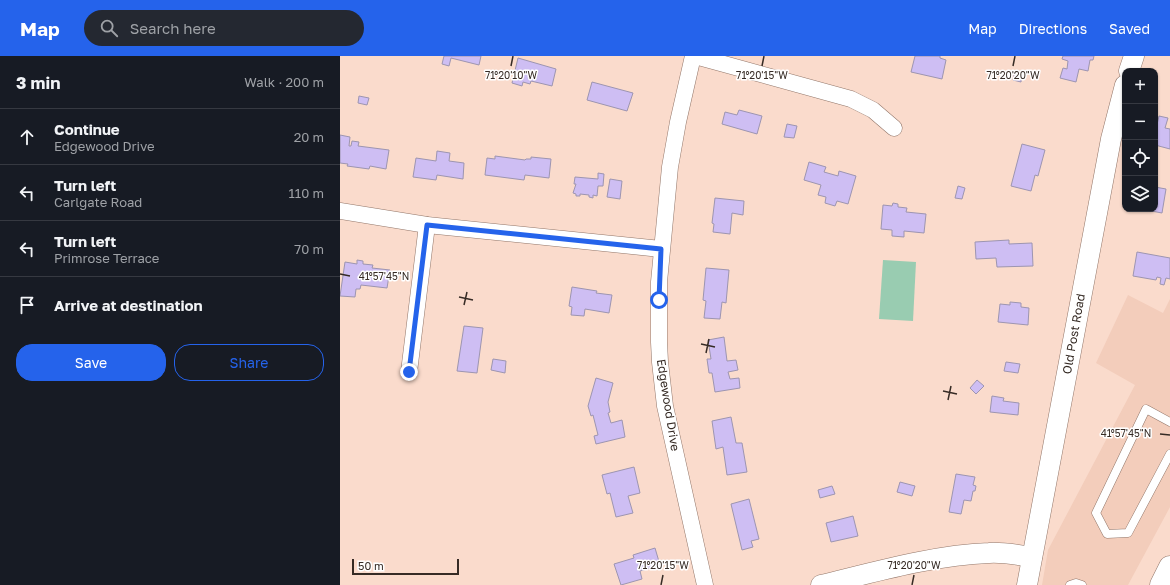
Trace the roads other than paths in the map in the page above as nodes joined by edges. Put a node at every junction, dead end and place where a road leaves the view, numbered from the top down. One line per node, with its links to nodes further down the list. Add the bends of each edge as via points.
1 (694, 56): 5 (street, via 850,99 873,110); 8 (street, Edgewood Drive, via 670,168)
2 (1134, 56): 3 (street)
3 (1130, 68)
4 (1122, 97): 12 (street, Old Post Road, via 1110,146)
5 (894, 128)
6 (340, 211): 7 (street)
7 (427, 225): 8 (street); 9 (street)
8 (661, 249): 14 (street, Edgewood Drive, via 659,314 663,392)
9 (409, 372)
10 (1170, 422): 11 (lane, via 1146,409 1096,513 1107,534 1128,533)
11 (1170, 454)
12 (1032, 557): 15 (street, via 991,552 960,555); 16 (street, Old Post Road)
13 (1170, 567): 19 (main road)
14 (705, 585)
15 (821, 585)
16 (1027, 585)
17 (1070, 585): 18 (lane)
18 (1082, 585)
19 (1161, 585)

